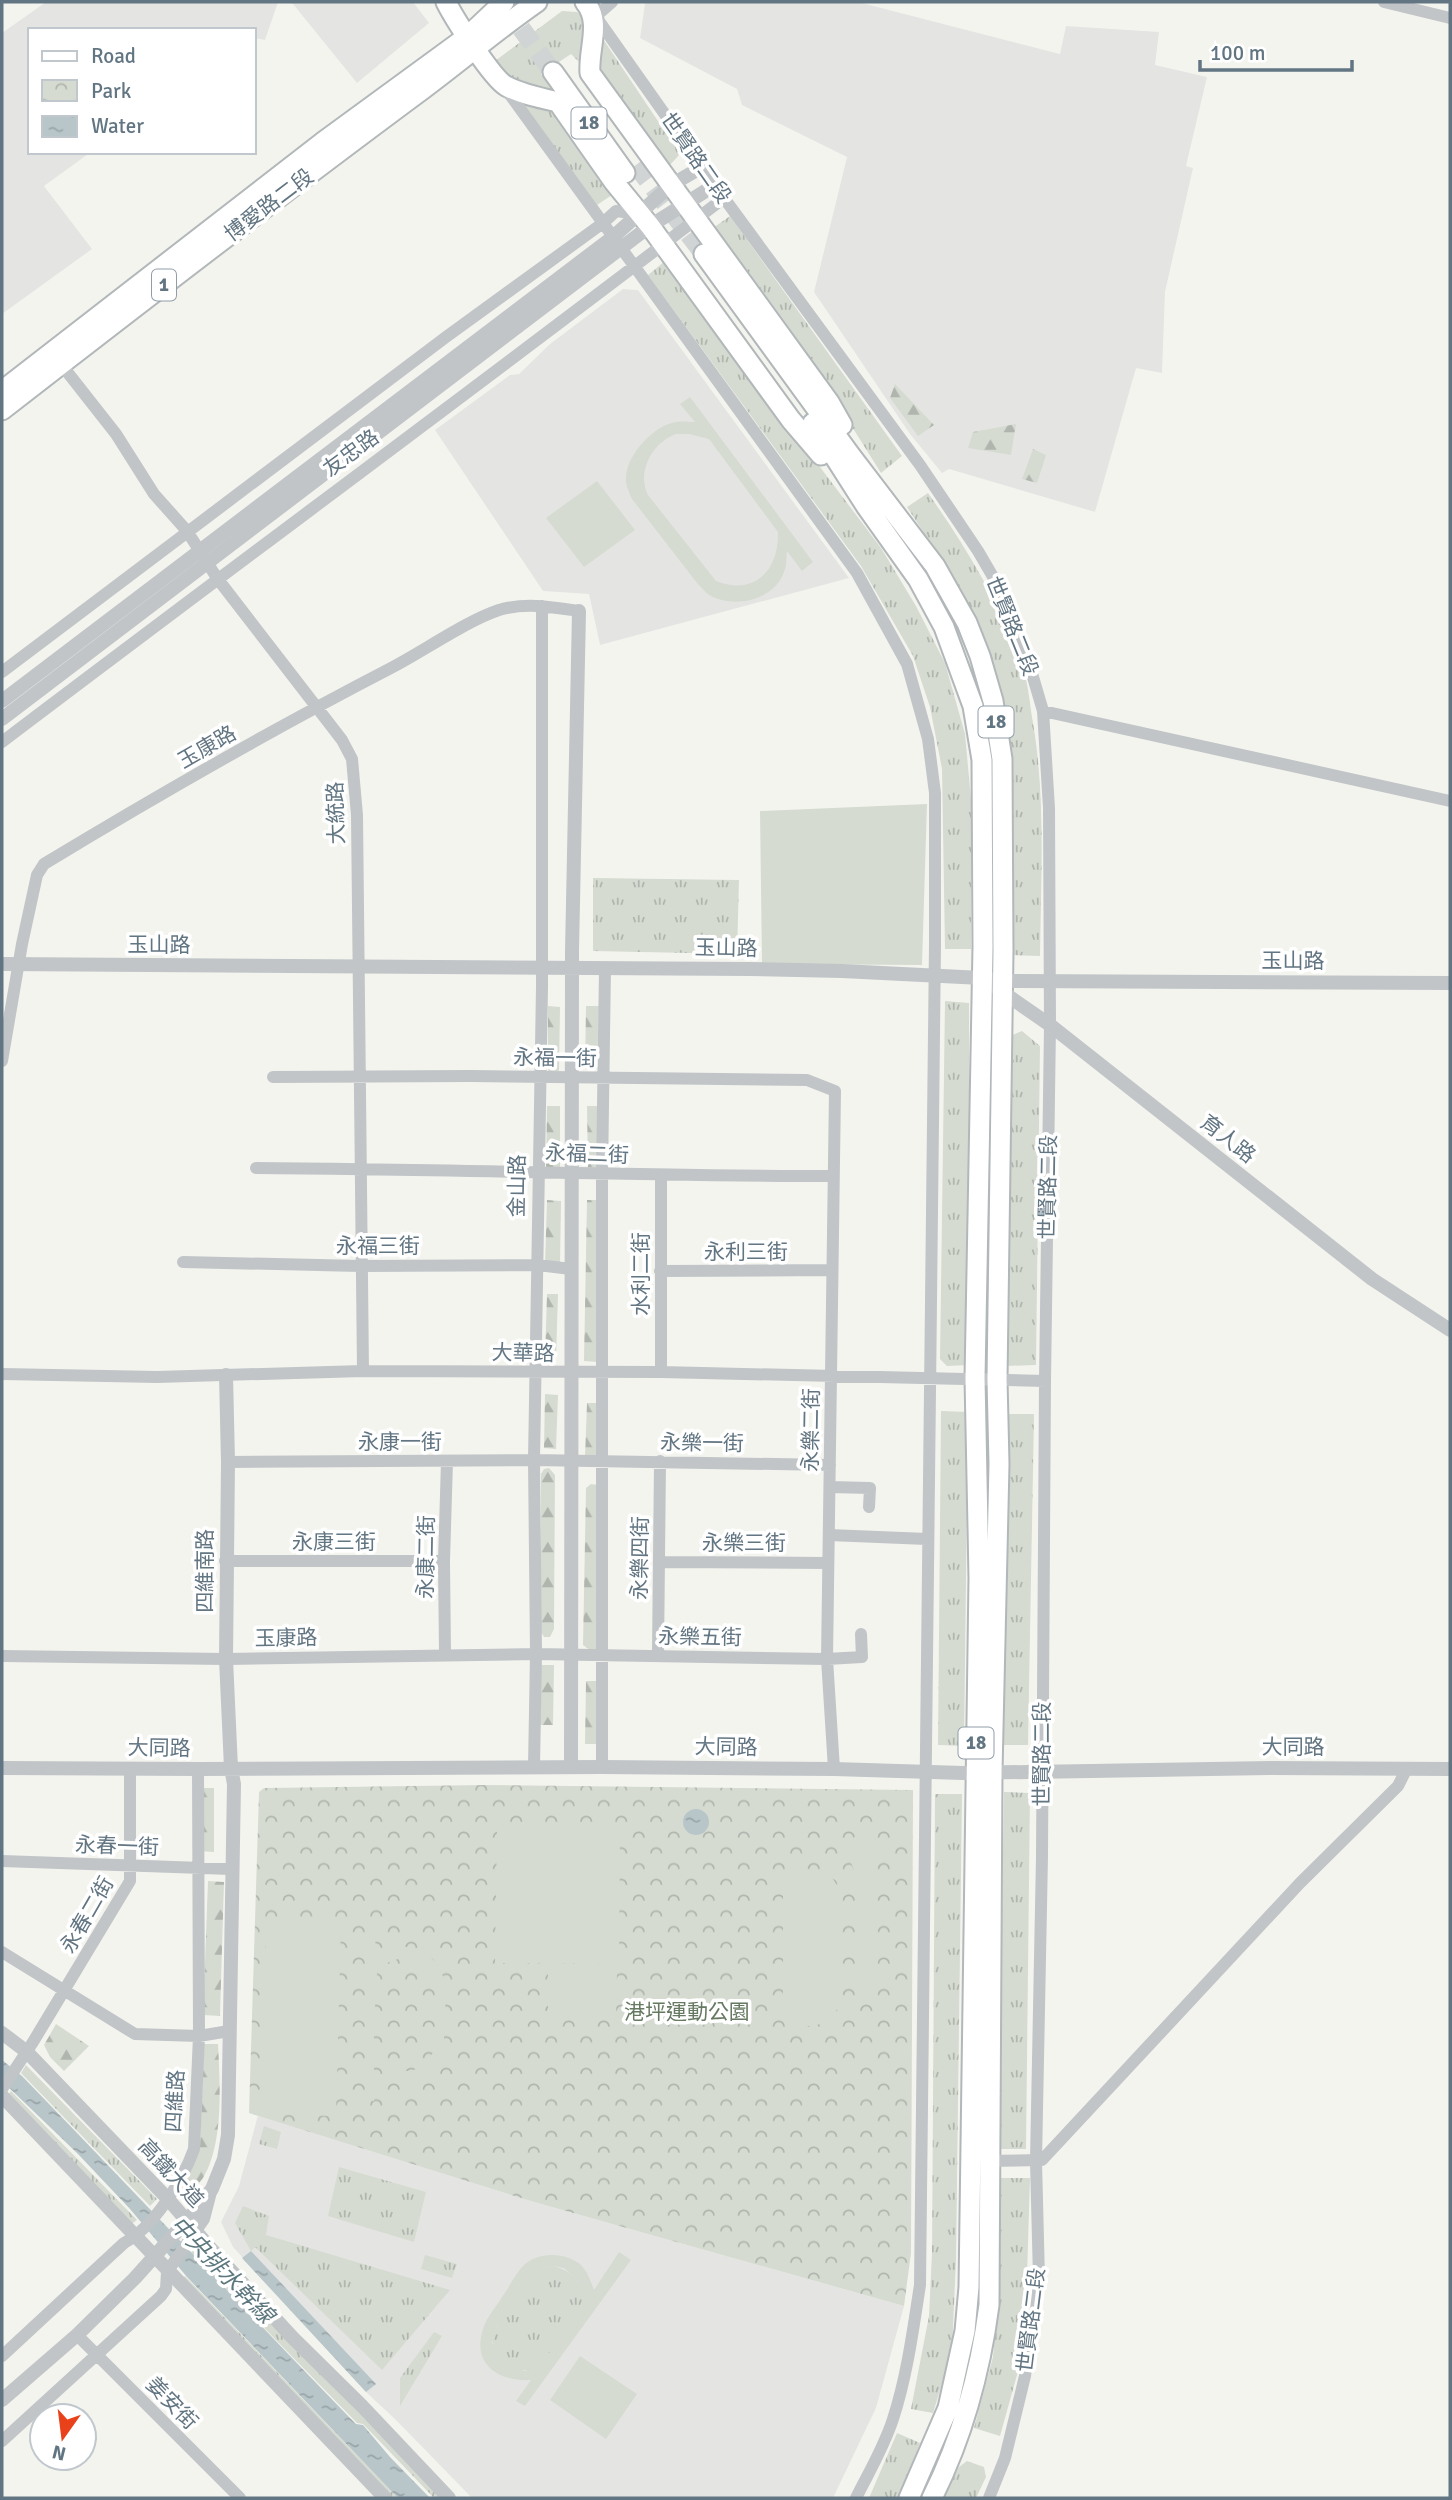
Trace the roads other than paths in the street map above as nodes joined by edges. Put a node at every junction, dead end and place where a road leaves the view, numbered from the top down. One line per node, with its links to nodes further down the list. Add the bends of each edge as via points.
1 (441, 2): 9 (street)
2 (446, 2): 9 (main road)
3 (537, 2): 7 (main road, 博愛路二段 / 1)
4 (612, 2): 6 (street)
5 (1384, 2): 8 (street)
6 (590, 8): 12 (street, 世賢路二段); 14 (main road, 世賢路二段 / 18, via 595,23 590,73)
7 (496, 10): 9 (main road, 博愛路二段 / 1)
8 (1450, 18)
9 (467, 36): 11 (main road); 23 (main road, 博愛路二段 / 1)
10 (559, 69): 13 (main road, 18)
11 (503, 85): 17 (main road, 世賢路二段 / 18, via 558,102); 18 (street)
12 (702, 167): 14 (street, 友忠路); 15 (street, 世賢路二段)
13 (631, 169)
14 (671, 185): 16 (main road, 世賢路二段 / 18); 17 (street, 友忠路)
15 (720, 191): 16 (street, 友忠路); 36 (street, 世賢路二段, via 978,551 1003,594 1023,643)
16 (691, 211): 17 (street, 友忠路); 20 (street, 友忠路); 26 (main road, 世賢路二段 / 18, via 829,402)
17 (645, 220): 18 (street, 友忠路, via 616,211); 19 (street, 友忠路); 20 (main road, 世賢路二段 / 18)
18 (603, 223): 19 (street); 27 (street, 友忠路)
19 (617, 243): 22 (street); 28 (street, 友忠路); 29 (street, 友忠路)
20 (663, 244): 22 (street, 友忠路); 26 (main road, 世賢路二段 / 18, via 791,420)
21 (700, 257): 26 (main road, 世賢路二段 / 18, via 796,398)
22 (634, 267): 30 (street, 友忠路); 46 (street, via 857,573 907,664 928,739 935,793)
23 (56, 359): 24 (main road, 博愛路二段 / 1); 25 (main road, 博愛路二段 / 1); 27 (street, 大統路, via 116,433 154,494)
24 (2, 391)
25 (2, 410)
26 (873, 499): 49 (main road, 世賢路二段 / 18, via 944,628 973,706 982,760)
27 (187, 531): 28 (street, 大統路); 33 (street, 友忠路)
28 (199, 550): 29 (street, 大統路); 34 (street, 友忠路)
29 (207, 563): 30 (street, 大統路); 37 (street, 友忠路)
30 (218, 578): 35 (street, 大統路); 38 (street, 友忠路)
31 (542, 606): 32 (street, 玉康路); 35 (street, 玉康路, via 501,610 480,618); 44 (street, 金山路)
32 (579, 611): 43 (street)
33 (2, 672)
34 (2, 701)
35 (317, 706): 41 (street, 玉康路, via 44,864 37,875); 42 (street, 大統路, via 342,740 354,769)
36 (1043, 711): 39 (street); 47 (street, 世賢路二段)
37 (2, 719)
38 (2, 742)
39 (1450, 801)
40 (2, 964): 41 (street, 玉山路)
41 (18, 964): 42 (street, 玉山路); 51 (street, 玉康路)
42 (359, 966): 44 (street, 玉山路); 52 (street, 大統路)
43 (573, 967): 44 (street, 玉山路); 45 (street, 玉山路); 55 (street)
44 (542, 968): 54 (street, 金山路)
45 (605, 968): 46 (street, 玉山路); 56 (street)
46 (934, 976): 49 (street, 玉山路); 80 (street)
47 (1050, 981): 48 (street, 玉山路); 49 (street, 玉山路); 50 (street, 世賢路二段)
48 (1450, 983)
49 (995, 984): 50 (street, 育人路); 81 (main road, 世賢路二段 / 18); 82 (main road, 世賢路二段 / 18)
50 (1050, 1025): 71 (street, 育人路, via 1372,1279); 83 (street, 世賢路二段)
51 (2, 1061)
52 (361, 1076): 53 (street, 永福一街); 54 (street, 永福一街); 59 (street, 大統路)
53 (273, 1077)
54 (540, 1077): 55 (street, 永福一街); 60 (street, 金山路)
55 (573, 1078): 56 (street, 永福一街); 61 (street)
56 (605, 1078): 57 (street, 永福一街, via 807,1080); 62 (street)
57 (835, 1091): 64 (street, 永樂二街)
58 (256, 1168): 59 (street, 永福二街)
59 (359, 1169): 60 (street, 永福二街); 67 (street, 大統路)
60 (538, 1172): 61 (street, 永福二街); 66 (street, 金山路)
61 (572, 1173): 62 (street, 永福二街); 68 (street)
62 (602, 1174): 63 (street, 永福二街); 74 (street)
63 (660, 1176): 64 (street, 永福二街); 70 (street, 水利二街)
64 (833, 1176): 69 (street, 永樂二街)
65 (183, 1262): 67 (street, 永福三街)
66 (538, 1265): 67 (street, 永福三街); 68 (street, 永福三街); 73 (street, 金山路)
67 (361, 1266): 72 (street, 大統路)
68 (571, 1269): 76 (street)
69 (832, 1270): 70 (street, 永利三街); 79 (street, 永樂二街)
70 (660, 1271): 75 (street, 水利二街)
71 (1450, 1330)
72 (363, 1371): 73 (street, 大華路); 78 (street, 大華路)
73 (536, 1372): 76 (street, 大華路); 84 (street, 金山路)
74 (602, 1372): 75 (street, 大華路); 76 (street, 大華路); 87 (street)
75 (661, 1372): 79 (street, 大華路)
76 (573, 1373): 86 (street)
77 (2, 1374): 78 (street, 大華路)
78 (226, 1375): 89 (street, 四維南路)
79 (832, 1375): 80 (street, 大華路); 90 (street, 永樂二街)
80 (930, 1377): 81 (street, 大華路); 94 (street)
81 (975, 1378): 82 (street, 大華路); 120 (main road, 世賢路二段 / 18)
82 (997, 1379): 83 (street, 大華路); 120 (main road, 世賢路二段 / 18, via 999,1464)
83 (1045, 1381): 119 (street, 世賢路二段)
84 (534, 1460): 85 (street, 永康一街); 86 (street, 永康一街); 101 (street, 金山路)
85 (447, 1461): 89 (street, 永康一街); 96 (street, 永康二街)
86 (573, 1461): 87 (street, 永樂一街); 102 (street)
87 (601, 1461): 88 (street, 永樂一街); 103 (street)
88 (660, 1461): 90 (street, 永樂一街); 97 (street, 永樂四街)
89 (228, 1462): 95 (street, 四維南路)
90 (830, 1465): 91 (street, 永樂二街)
91 (830, 1487): 92 (street, via 870,1488); 93 (street, 永樂二街)
92 (869, 1507)
93 (829, 1535): 94 (street); 98 (street, 永樂二街)
94 (927, 1538): 118 (street)
95 (225, 1561): 96 (street, 永康三街); 106 (street, 四維南路)
96 (443, 1562): 100 (street, 永康二街)
97 (659, 1562): 98 (street, 永樂三街); 104 (street, 永樂四街)
98 (828, 1563): 107 (street, 永樂二街)
99 (861, 1634): 107 (street, 永樂五街, via 862,1657)
100 (445, 1654): 101 (street, 玉康路); 106 (street, 玉康路)
101 (536, 1654): 102 (street, 玉康路); 108 (street, 金山路)
102 (571, 1654): 103 (street, 永樂五街); 113 (street)
103 (601, 1654): 104 (street, 永樂五街); 109 (street)
104 (658, 1655): 107 (street, 永樂五街)
105 (2, 1656): 106 (street, 玉康路)
106 (226, 1659): 112 (street, 四維南路)
107 (827, 1659): 115 (street, 永樂二街)
108 (534, 1767): 112 (street, 大同路); 113 (street, 大同路)
109 (601, 1767): 113 (street, 大同路); 115 (street, 大同路)
110 (2, 1768): 111 (street, 大同路)
111 (130, 1768): 114 (street, 大同路); 122 (street, 永春二街)
112 (231, 1768): 114 (street, 大同路); 124 (street)
113 (572, 1768)
114 (198, 1769): 123 (street, 四維路)
115 (834, 1769): 118 (street, 大同路)
116 (1407, 1769): 117 (street, 大同路); 119 (street, 大同路); 133 (street, via 1398,1786 1300,1883 1042,2160)
117 (1450, 1769)
118 (925, 1772): 120 (street, 大同路); 147 (street, via 920,2286 892,2420)
119 (1042, 1772): 120 (street, 大同路); 133 (street, 世賢路二段)
120 (984, 1773): 132 (main road, 世賢路二段 / 18, via 974,1975)
121 (2, 1861): 122 (street, 永春一街)
122 (130, 1866): 123 (street, 永春一街); 126 (street, 永春二街, via 130,1881)
123 (197, 1869): 124 (street, 永春一街); 129 (street, 四維路)
124 (231, 1869): 127 (street)
125 (2, 1952): 126 (street)
126 (65, 1991): 129 (street, via 135,2034); 130 (street, 永春二街)
127 (229, 2031): 129 (street); 135 (street, via 224,2159)
128 (2, 2033): 130 (street, 高鐵大道)
129 (199, 2036): 134 (street, 四維路, via 194,2149)
130 (22, 2058): 131 (street, 永春二街); 134 (street, 高鐵大道)
131 (2, 2091): 136 (street)
132 (979, 2160): 133 (street); 148 (main road, 世賢路二段 / 18, via 965,2331 948,2408); 149 (main road, 世賢路二段 / 18, via 989,2305 983,2352 966,2419)
133 (1036, 2161): 150 (street, 世賢路二段, via 1039,2279 1029,2352 1005,2458)
134 (165, 2203): 135 (street, 高鐵大道); 136 (street, 四維路)
135 (187, 2231): 137 (street); 138 (street); 146 (street, 高鐵大道)
136 (136, 2237): 137 (street); 141 (street, 四維路)
137 (155, 2257): 138 (street); 139 (street)
138 (167, 2272): 140 (street, via 161,2296); 145 (street)
139 (77, 2335): 140 (street, 姜安街); 142 (street)
140 (97, 2353): 143 (street); 144 (street, 姜安街)
141 (2, 2356)
142 (2, 2400)
143 (2, 2441)
144 (240, 2498)
145 (385, 2498)
146 (449, 2498)
147 (856, 2498)
148 (909, 2498)
149 (932, 2498)
150 (989, 2498)

